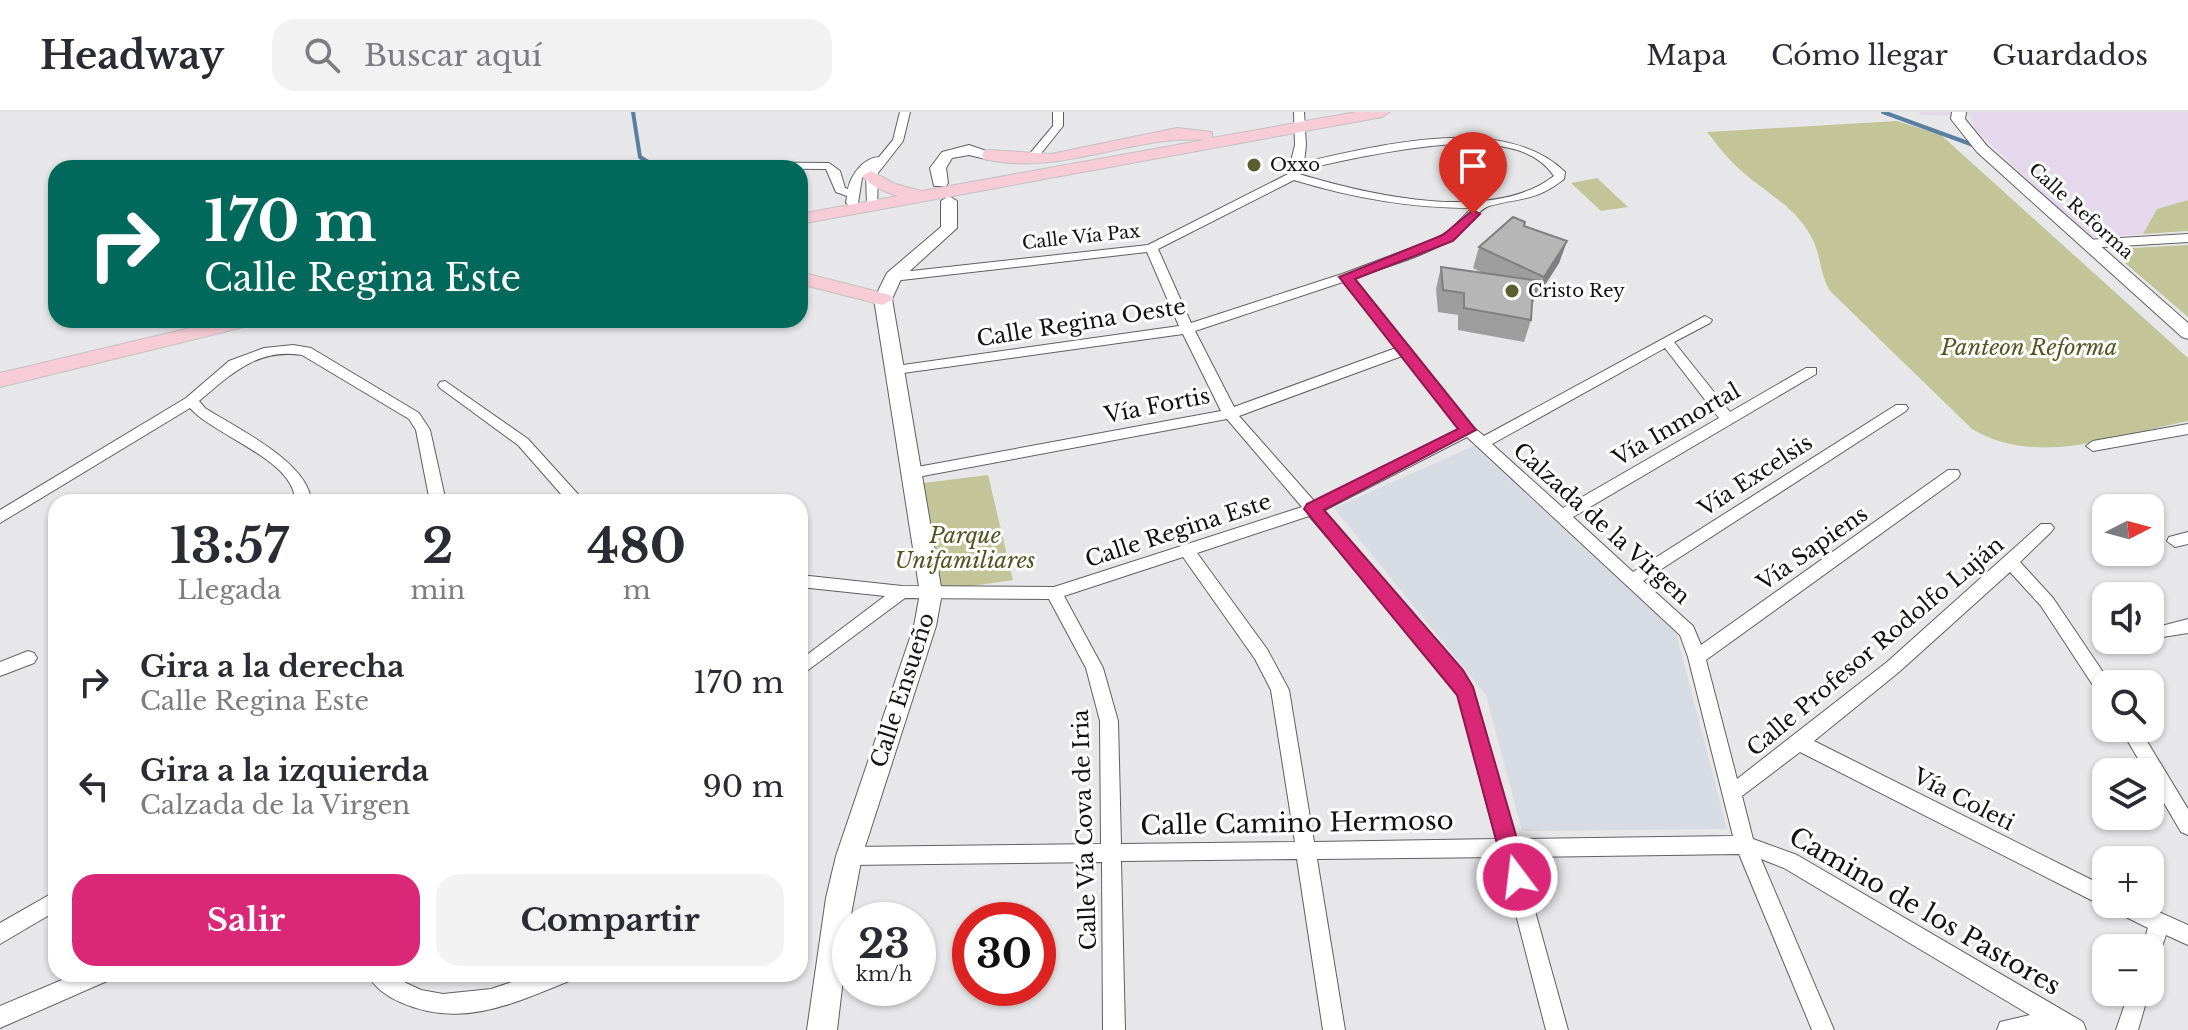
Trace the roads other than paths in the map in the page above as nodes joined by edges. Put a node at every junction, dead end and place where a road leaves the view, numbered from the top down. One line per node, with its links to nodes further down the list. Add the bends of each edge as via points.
1 (905, 112): 12 (street, via 898,141)
2 (1330, 112): 6 (main road)
3 (1382, 112): 6 (main road)
4 (1959, 112): 23 (street, Calle Reforma, via 1966,133)
5 (1060, 114): 10 (street, via 1058,126)
6 (1300, 124): 7 (main road); 8 (main road, via 1209,153); 13 (street)
7 (1206, 135): 8 (main road); 10 (main road, via 1177,133 1061,158)
8 (1156, 150): 15 (main road)
9 (990, 155): 10 (main road); 14 (street, via 969,150 947,155 938,168); 15 (main road, via 1000,172)
10 (1031, 159)
11 (808, 166): 18 (street, via 829,166)
12 (870, 170): 16 (main road, via 889,188); 18 (street, via 856,177); 20 (street)
13 (1295, 171): 19 (street, via 1374,198); 19 (street, Calle Vía Pax, via 1405,146 1481,141 1523,148 1559,172 1557,181 1539,192); 24 (street, Calle Vía Pax)
14 (940, 183)
15 (983, 184): 16 (main road)
16 (922, 196): 20 (main road)
17 (949, 201): 25 (street, via 949,228)
18 (852, 202): 20 (main road); 21 (main road)
19 (1483, 203): 26 (street, Calle Regina Oeste, via 1448,238)
20 (873, 205)
21 (808, 216)
22 (2188, 238): 23 (street)
23 (2086, 244): 32 (street, Calle Reforma)
24 (1151, 248): 25 (street, Calle Vía Pax); 31 (street)
25 (893, 277): 28 (street)
26 (1346, 277): 31 (street, Calle Regina Oeste); 34 (street, Calzada de la Virgen)
27 (808, 280): 28 (main road)
28 (883, 299): 35 (street, Calle Ensueño)
29 (1705, 320): 33 (street)
30 (216, 328): 37 (main road)
31 (1187, 329): 35 (street, Calle Regina Oeste); 41 (street)
32 (2188, 333)
33 (1667, 342): 42 (street); 45 (street)
34 (1402, 351): 41 (street, Vía Fortis); 44 (street, Calzada de la Virgen)
35 (896, 370): 47 (street, Calle Ensueño)
36 (1811, 371): 42 (street, Vía Inmortal)
37 (0, 380)
38 (445, 385): 51 (street, via 523,442)
39 (191, 401): 49 (street, via 289,469); 50 (street, via 246,358 278,350 306,351 414,416 423,430); 54 (street)
40 (1901, 408): 58 (street, Vía Excelsis)
41 (1230, 414): 47 (street, Vía Fortis); 52 (street)
42 (1728, 420): 53 (street, Vía Inmortal)
43 (2188, 429): 46 (street)
44 (1468, 430): 45 (street, Calzada de la Virgen); 52 (street, Calle Regina Este)
45 (1483, 443): 53 (street, Calzada de la Virgen)
46 (2093, 446)
47 (912, 473): 61 (street, Calle Ensueño)
48 (1953, 474): 65 (street, Vía Sapiens)
49 (303, 494)
50 (436, 494)
51 (570, 494)
52 (1313, 509): 56 (street, Calle Regina Este); 75 (street, via 1456,675 1466,693)
53 (1562, 516): 58 (street, Calzada de la Virgen)
54 (0, 517)
55 (2046, 528): 57 (street, Calle Profesor Rodolfo Luján)
56 (1188, 552): 62 (street, Calle Regina Este); 76 (street, via 1261,654 1280,690)
57 (2010, 562): 69 (street, via 2047,602); 71 (street, Calle Profesor Rodolfo Luján)
58 (1633, 580): 65 (street, Calzada de la Virgen, via 1680,624)
59 (808, 582): 60 (street, Calle Regina Este)
60 (902, 592): 61 (street, Calle Regina Este); 67 (street)
61 (931, 593): 62 (street, Calle Regina Este); 78 (street, Calle Ensueño, via 925,626)
62 (1054, 593): 77 (street, Calle Vía Cova de Iria, via 1104,693 1109,721)
63 (2188, 626): 64 (street)
64 (2164, 632)
65 (1697, 657): 72 (street, Calzada de la Virgen)
66 (28, 658): 68 (street)
67 (808, 663)
68 (0, 669)
69 (2092, 670)
70 (2137, 742): 73 (street)
71 (1800, 743): 72 (street, Calle Profesor Rodolfo Luján); 79 (street, Vía Coleti)
72 (1731, 794): 74 (street, Calzada de la Virgen)
73 (2188, 826)
74 (1745, 845): 75 (street, Calle Camino Hermoso); 91 (street, Camino de los Pastores, via 1790,861); 96 (street, Calzada de la Virgen)
75 (1509, 846): 76 (street, Calle Camino Hermoso); 95 (street)
76 (1305, 851): 77 (street, Calle Camino Hermoso); 94 (street)
77 (1109, 852): 78 (street, Calle Camino Hermoso); 93 (street, Calle Vía Cova de Iria)
78 (849, 856): 92 (street, Calle Ensueño)
79 (2092, 890)
80 (48, 905): 83 (street)
81 (2149, 918): 82 (street)
82 (2159, 923): 84 (street); 85 (street)
83 (0, 934)
84 (2156, 934)
85 (2188, 935)
86 (81, 982): 90 (street)
87 (388, 982): 88 (street, via 424,1003 451,1006)
88 (539, 982)
89 (2135, 1006): 98 (street)
90 (0, 1017)
91 (2068, 1025): 97 (street)
92 (822, 1030)
93 (1114, 1030)
94 (1334, 1030)
95 (1557, 1030)
96 (1823, 1030)
97 (2008, 1030)
98 (2127, 1030)

